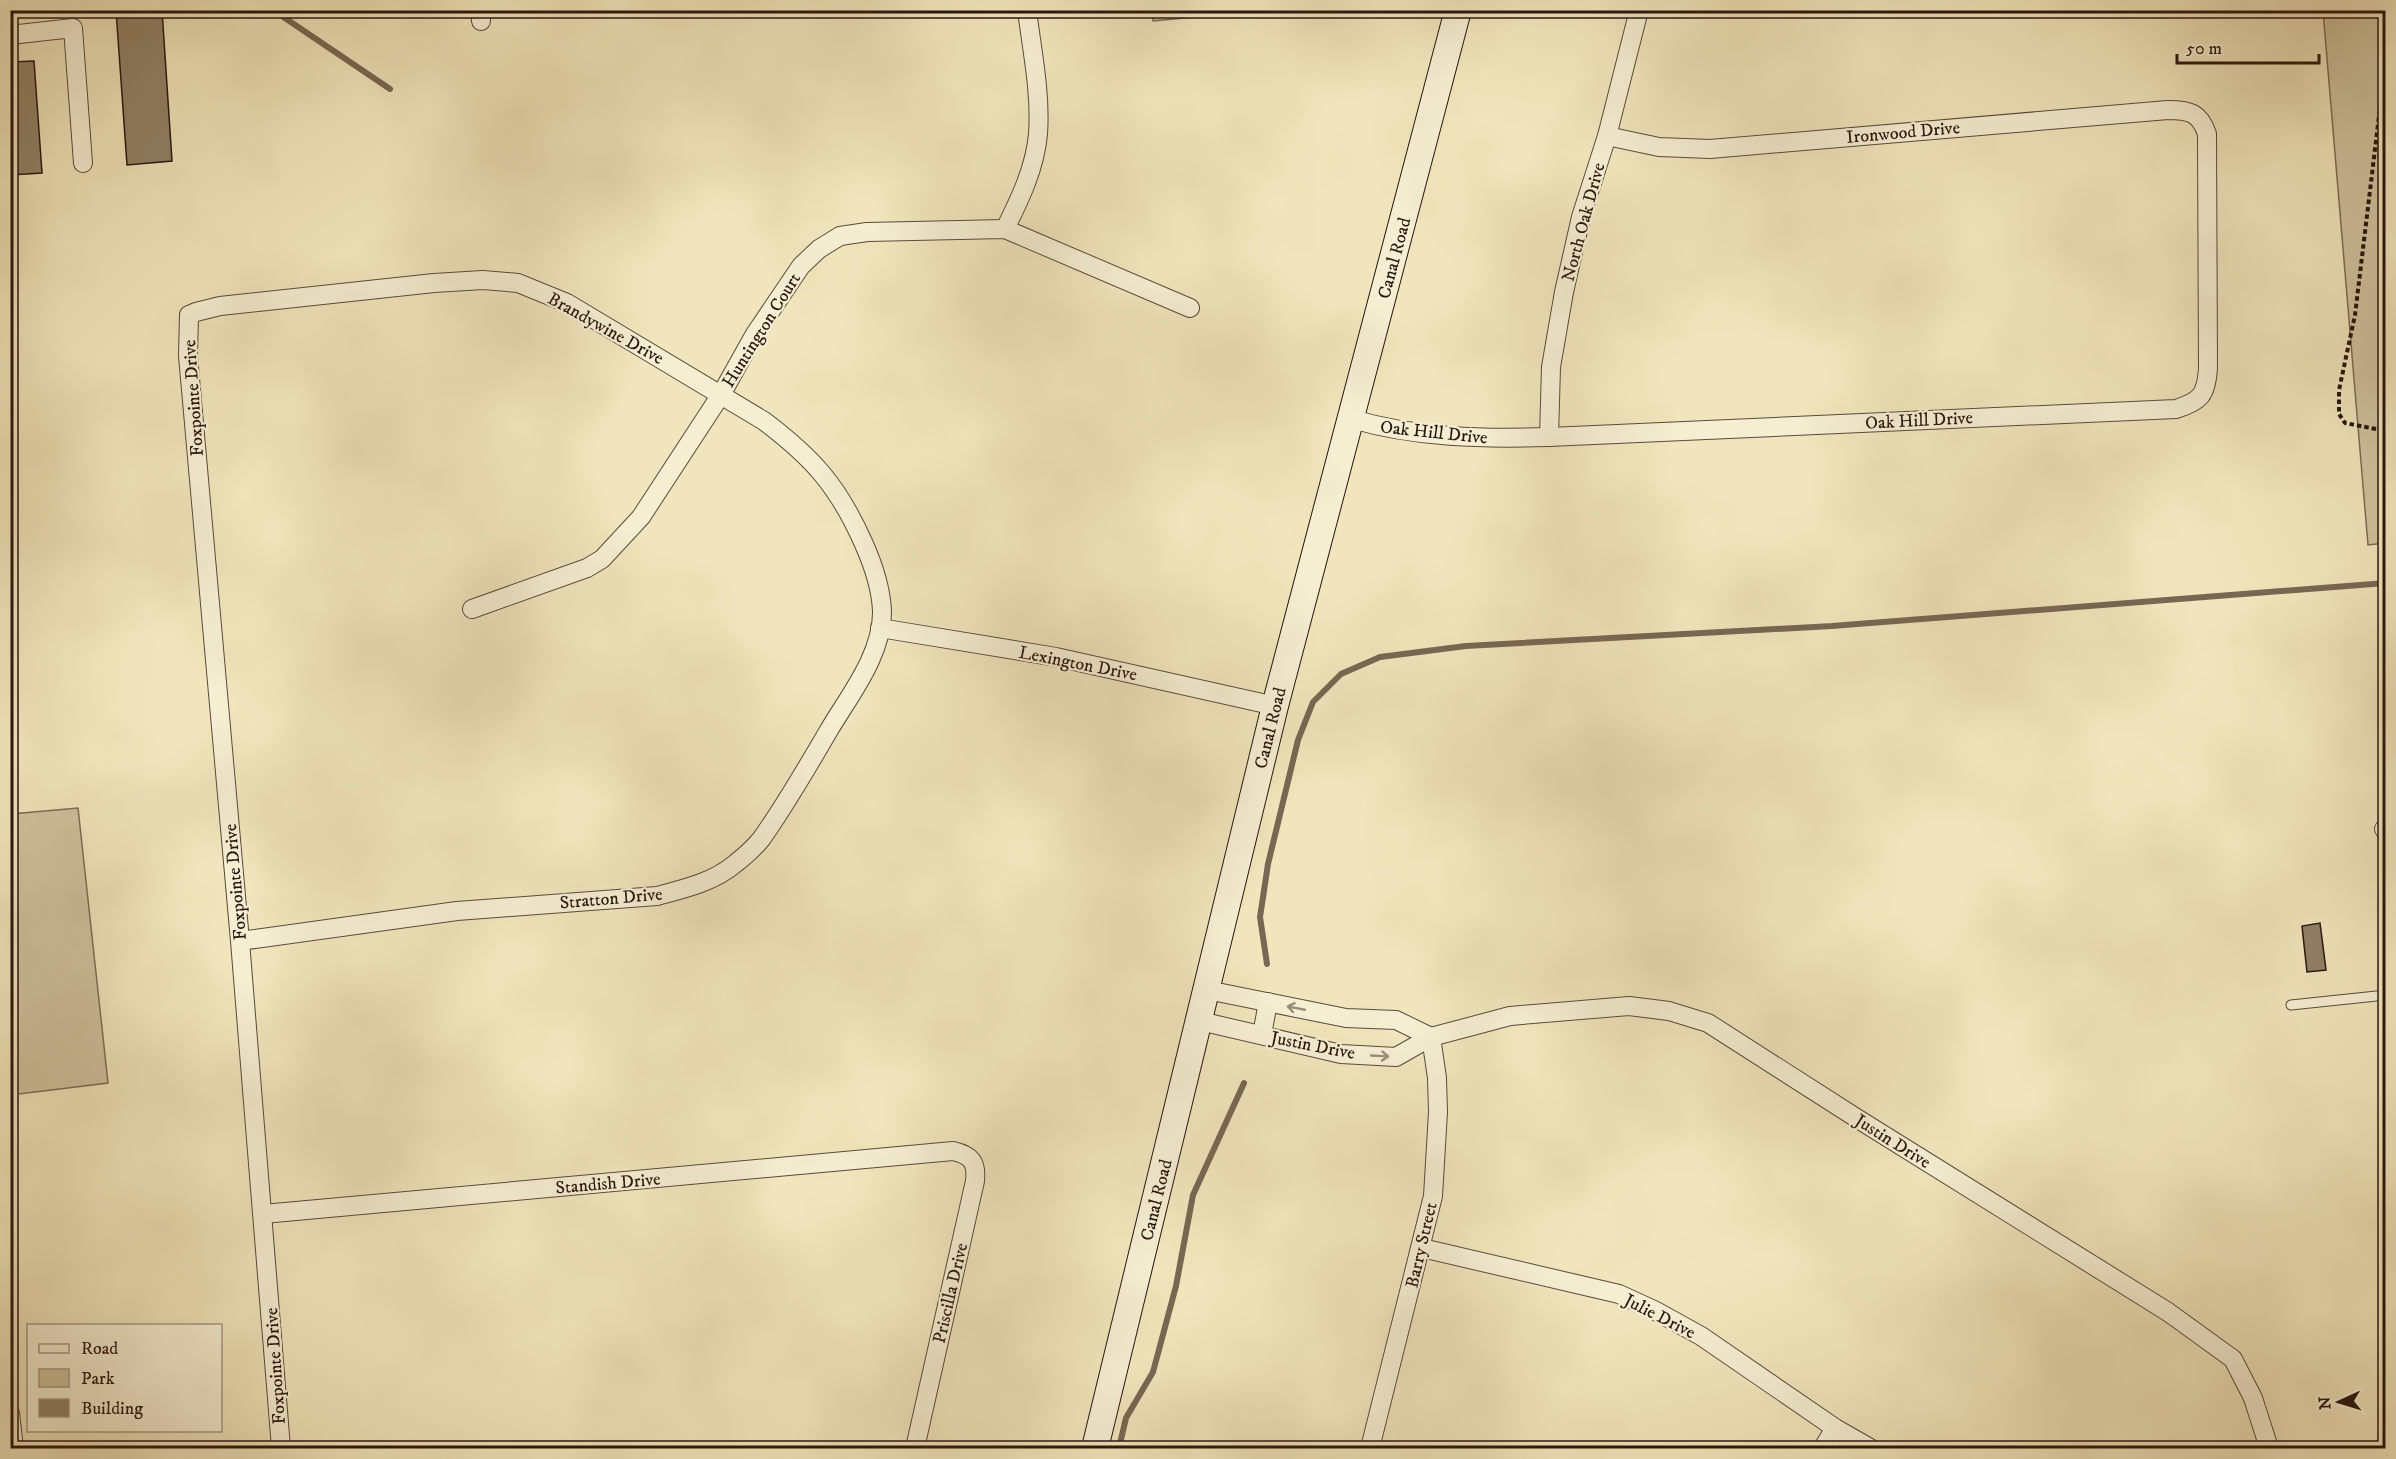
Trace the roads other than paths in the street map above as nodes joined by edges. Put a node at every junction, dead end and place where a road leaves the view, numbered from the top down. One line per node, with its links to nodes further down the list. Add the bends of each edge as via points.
1 (1027, 10): 8 (street, via 1039,106 1038,135 1026,185)
2 (1458, 10): 12 (street, Canal Road)
3 (1639, 10): 6 (street, North Oak Drive)
4 (10, 35): 7 (street, via 73,28)
5 (2199, 117): 6 (street, Ironwood Drive, via 2168,110 1710,149 1659,147); 13 (street, Oak Hill Drive, via 2207,134 2208,369 2204,391 2194,403 2176,409)
6 (1607, 136): 13 (street, North Oak Drive, via 1581,217 1564,292 1551,367)
7 (83, 163)
8 (1005, 229): 9 (street, Huntington Court); 11 (street, Huntington Court, via 840,236 801,266 754,334)
9 (1190, 308)
10 (189, 315): 11 (street, Brandywine Drive, via 220,306 434,283 518,283 567,303); 17 (street, Foxpointe Drive, via 188,356)
11 (722, 393): 14 (street, Huntington Court, via 641,517 602,559 587,568); 15 (street, Brandywine Drive, via 791,442 835,489 870,558 880,596)
12 (1352, 419): 13 (street, Oak Hill Drive, via 1385,429 1449,437); 16 (street, Canal Road)
13 (1549, 437)
14 (472, 609)
15 (880, 628): 16 (street, Lexington Drive, via 1056,657); 17 (street, Stratton Drive, via 864,671 760,840 735,865 710,879 657,896 457,911)
16 (1275, 706): 18 (street, Canal Road)
17 (240, 941): 26 (street, Foxpointe Drive)
18 (1207, 990): 20 (street, Justin Drive); 22 (street, Canal Road)
19 (2385, 995): 21 (lane)
20 (1268, 1002): 23 (street, Justin Drive); 24 (street, Justin Drive, one-way to 20, via 1396,1020 1346,1018)
21 (2291, 1005)
22 (1200, 1021): 23 (street, Justin Drive); 34 (street, Canal Road)
23 (1262, 1035): 24 (street, Justin Drive, one-way to 24, via 1341,1054 1396,1056)
24 (1431, 1037): 27 (street, Barry Street, via 1438,1112 1434,1196); 38 (street, Justin Drive, via 1510,1016 1629,1006 1669,1011 1708,1023 2168,1312 2233,1359 2253,1398)
25 (953, 1151): 26 (street, Standish Drive); 30 (street, Priscilla Drive, via 974,1162 975,1181)
26 (263, 1214): 32 (street, Foxpointe Drive)
27 (1422, 1248): 29 (street, Julie Drive, via 1620,1294 1701,1336); 35 (street, Barry Street)
28 (10, 1413): 31 (street)
29 (1835, 1428): 36 (street); 37 (street, Julie Drive)
30 (913, 1448): 33 (street)
31 (14, 1449)
32 (281, 1449)
33 (921, 1449)
34 (1095, 1449)
35 (1370, 1449)
36 (1823, 1449)
37 (1870, 1449)
38 (2270, 1449)

